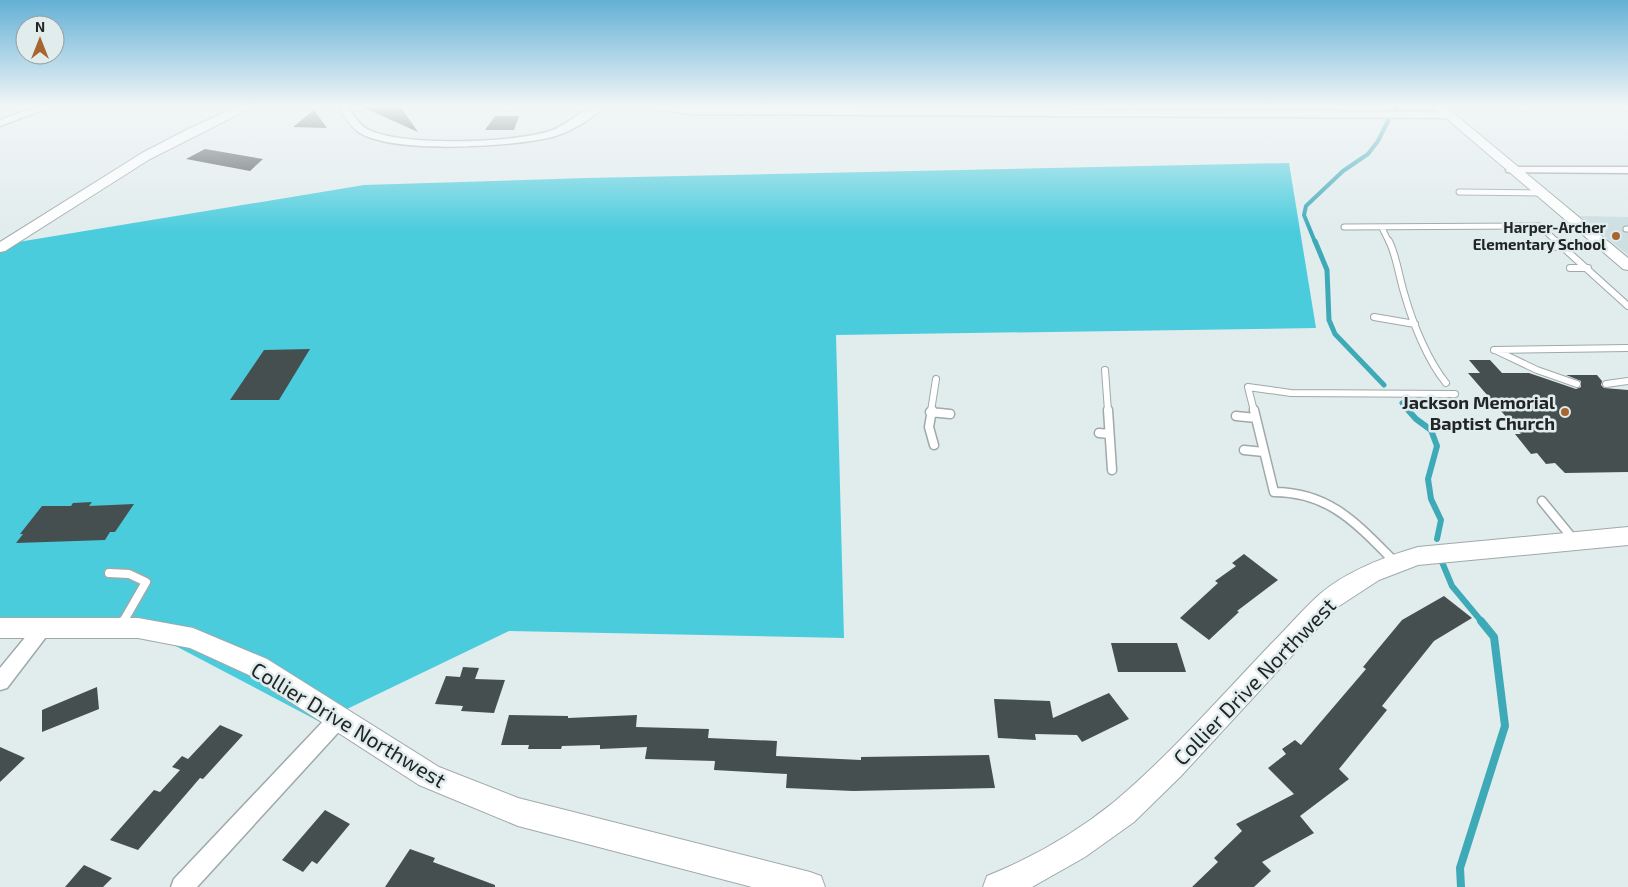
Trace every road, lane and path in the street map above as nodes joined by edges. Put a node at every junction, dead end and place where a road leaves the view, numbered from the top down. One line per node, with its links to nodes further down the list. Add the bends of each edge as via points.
1 (162, 147): 12 (street)
2 (1485, 147): 3 (street)
3 (1511, 170): 4 (street); 6 (street)
4 (1628, 170)
5 (1459, 192): 6 (lane)
6 (1539, 193): 9 (street)
7 (1344, 227): 8 (lane)
8 (1382, 228): 11 (lane, via 1540,226); 20 (lane, via 1392,247)
9 (1603, 246): 11 (lane); 13 (street)
10 (1545, 247): 11 (lane)
11 (1563, 247): 15 (lane)
12 (0, 248)
13 (1628, 266)
14 (1570, 268): 15 (lane)
15 (1588, 268): 17 (lane)
16 (1606, 296): 17 (lane)
17 (1618, 297): 18 (lane)
18 (1628, 306)
19 (1374, 317): 20 (lane)
20 (1415, 324): 25 (lane, via 1435,370)
21 (1628, 348): 26 (lane, via 1494,350)
22 (1105, 370): 34 (lane)
23 (936, 379): 29 (lane)
24 (1628, 381): 27 (lane)
25 (1446, 383)
26 (1577, 384)
27 (1606, 384)
28 (1455, 394): 32 (lane, via 1301,393 1248,387)
29 (930, 412): 30 (lane); 35 (lane, via 929,426)
30 (950, 414)
31 (1236, 416): 32 (lane)
32 (1256, 418): 37 (lane)
33 (1099, 433): 34 (lane)
34 (1109, 434): 38 (lane)
35 (934, 445)
36 (1244, 450): 37 (lane)
37 (1264, 452): 42 (lane, via 1274,492 1301,494 1328,502 1349,515)
38 (1112, 470)
39 (1542, 501): 41 (lane)
40 (1628, 536): 41 (main road, Collier Drive Northwest)
41 (1574, 541): 42 (main road, Collier Drive Northwest, via 1445,552)
42 (1394, 562): 51 (main road, Collier Drive Northwest, via 1357,580 1328,601 1172,767 1124,812 1075,847 1017,880)
43 (109, 573): 46 (lane, via 129,574 146,582)
44 (0, 628): 45 (main road, Collier Drive Northwest)
45 (42, 628): 46 (main road, Collier Drive Northwest); 47 (street)
46 (121, 628): 48 (main road, Collier Drive Northwest, via 192,638 258,667)
47 (0, 682)
48 (338, 719): 49 (street); 50 (main road, Collier Drive Northwest, via 429,776 518,812)
49 (182, 887)
50 (810, 887)
51 (998, 887)

